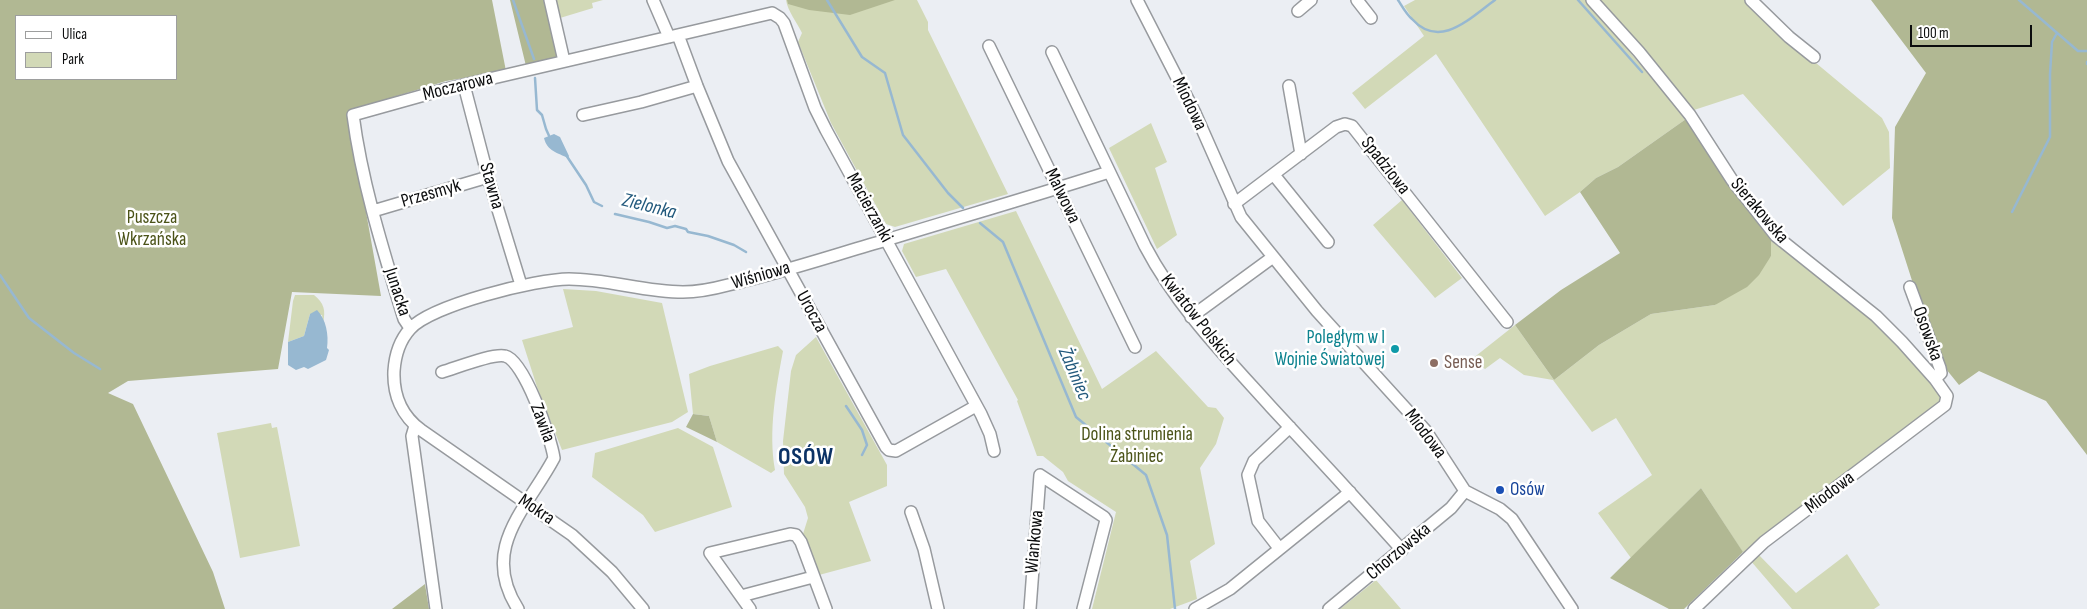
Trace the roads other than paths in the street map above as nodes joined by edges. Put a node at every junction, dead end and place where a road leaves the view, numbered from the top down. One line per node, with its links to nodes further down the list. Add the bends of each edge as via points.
1 (550, 0): 15 (street)
2 (653, 0): 11 (street, Urocza)
3 (1137, 0): 26 (street, Miodowa, via 1196,113)
4 (1310, 0): 8 (street)
5 (1356, 0): 10 (street)
6 (1592, 0): 39 (street, Sierakowska, via 1690,115 1732,180 1776,236 1876,316)
7 (1751, 0): 14 (street)
8 (1298, 11)
9 (767, 13): 11 (street, Moczarowa); 28 (street, Macierzanki, via 784,22 823,125)
10 (1371, 18)
11 (674, 36): 15 (street, Moczarowa); 17 (street, Urocza)
12 (990, 46): 25 (street, Malwowa)
13 (1052, 52): 22 (street, Kwiatów Polskich)
14 (1814, 57)
15 (564, 61): 16 (street, Moczarowa)
16 (464, 85): 19 (street, Moczarowa); 24 (street, Stawna)
17 (697, 86): 20 (street); 31 (street, Urocza, via 728,161)
18 (1289, 86): 21 (street)
19 (353, 115): 27 (street, Junacka)
20 (583, 115)
21 (1301, 154): 23 (street, Spadziowa); 35 (street, Spadziowa, via 1336,127 1352,126)
22 (1109, 172): 25 (street, Wiśniowa); 34 (street, Kwiatów Polskich, via 1159,271)
23 (1274, 174): 26 (street, Spadziowa); 29 (street)
24 (488, 177): 27 (street, Przesmyk); 32 (street, Stawna)
25 (1058, 189): 28 (street, Wiśniowa); 37 (street, Malwowa)
26 (1234, 204): 30 (street, Miodowa)
27 (373, 211): 36 (street, Junacka, via 404,319)
28 (887, 239): 31 (street, Wiśniowa); 41 (street, Macierzanki)
29 (1328, 242)
30 (1273, 257): 34 (street); 45 (street, Miodowa, via 1317,311 1426,431)
31 (787, 269): 32 (street, Wiśniowa, via 732,285 690,292 582,279); 41 (street, Urocza, via 886,447 892,451 901,448)
32 (521, 285): 36 (street, Wiśniowa, via 434,312)
33 (1910, 287): 39 (street, Osowska, via 1940,368 1941,373)
34 (1191, 317): 43 (street, Kwiatów Polskich)
35 (1507, 322)
36 (410, 328): 42 (street, Junacka, via 397,354 394,380 400,407)
37 (1135, 347)
38 (442, 372): 47 (street, Zawiła, via 499,356 516,363 548,431 554,458)
39 (1935, 379): 40 (street, Sierakowska)
40 (1947, 400): 64 (street, Miodowa, via 1945,405 1753,552)
41 (976, 406): 44 (street, Macierzanki, via 990,434)
42 (415, 426): 47 (street, Mokra); 53 (street, via 412,436)
43 (1290, 427): 46 (street, Kwiatów Polskich); 49 (street, via 1254,461 1248,475 1258,521)
44 (994, 451)
45 (1465, 491): 50 (street, Chorzowska, via 1451,508); 63 (street, Miodowa, via 1512,519)
46 (1350, 492): 49 (street); 50 (street, Kwiatów Polskich)
47 (525, 503): 54 (street, Zawiła, via 510,527 503,564); 55 (street, Mokra, via 587,547)
48 (911, 512): 58 (street, via 924,549)
49 (1279, 548): 61 (street, via 1230,589)
50 (1402, 550): 62 (street, Chorzowska)
51 (813, 577): 52 (street); 52 (street, via 796,535 788,534 710,553); 57 (street)
52 (741, 596): 56 (street)
53 (436, 609)
54 (518, 609)
55 (643, 609)
56 (750, 609)
57 (826, 609)
58 (938, 609)
59 (1030, 609): 60 (street, Wiankowa, via 1040,470 1106,520)
60 (1083, 609)
61 (1195, 609)
62 (1329, 609)
63 (1572, 609)
64 (1694, 609)

